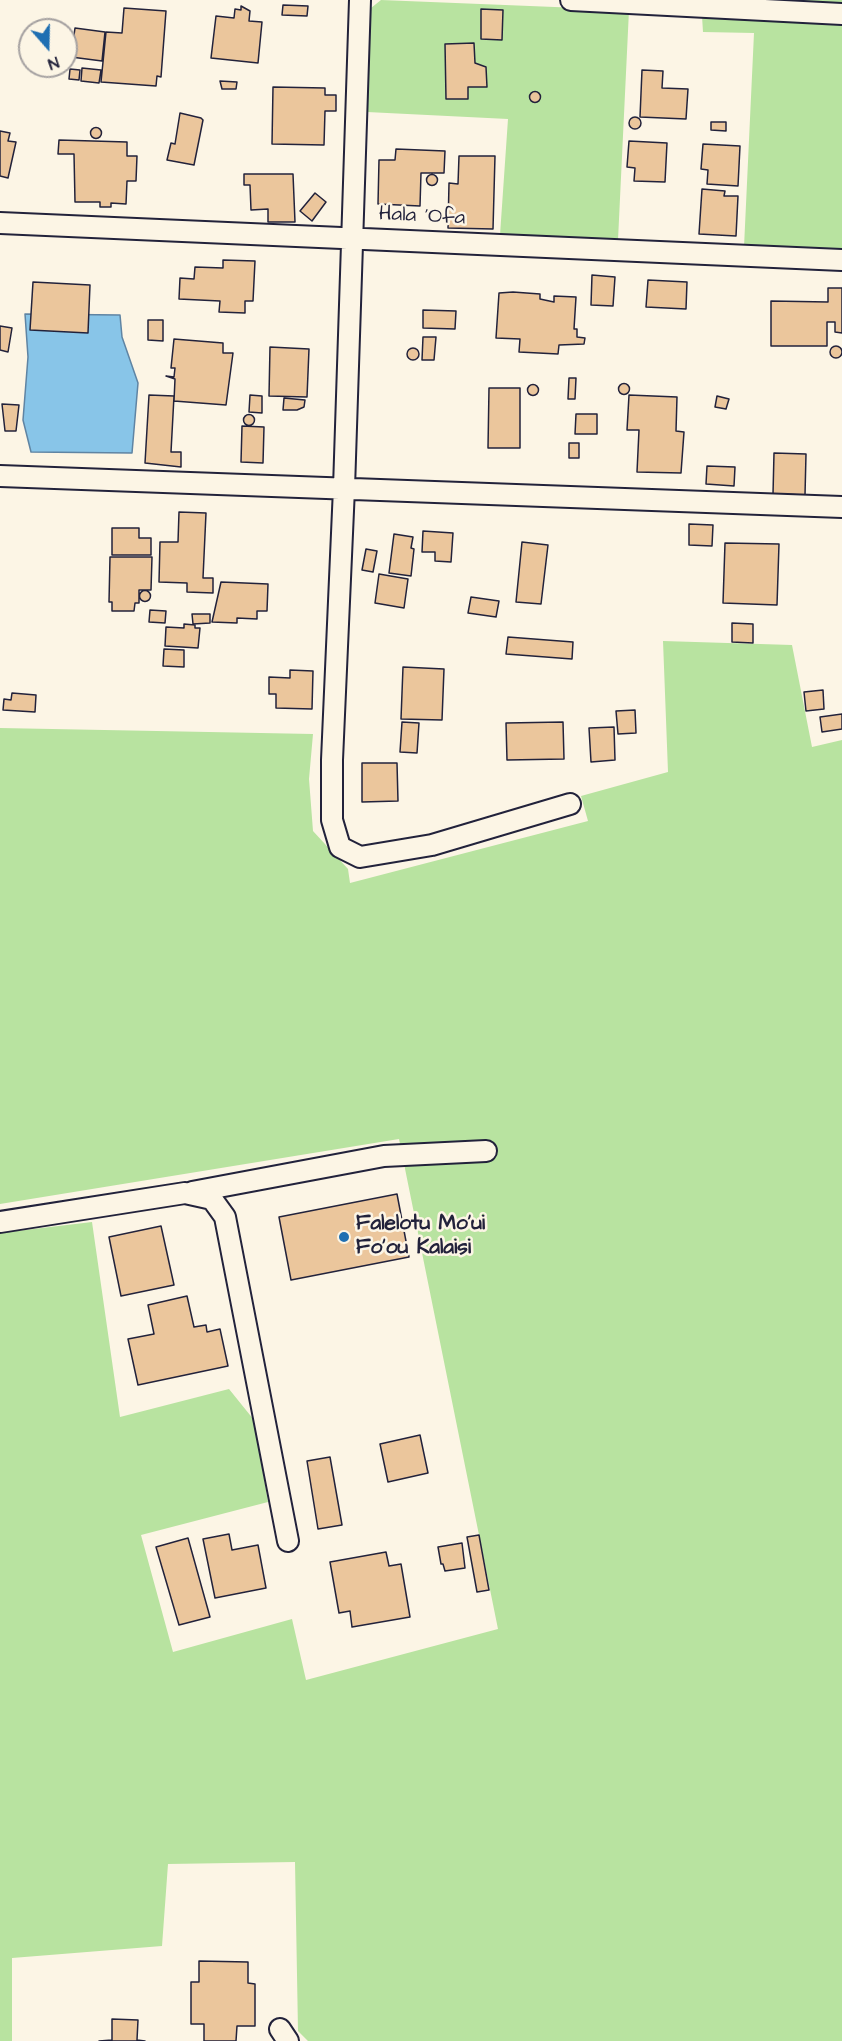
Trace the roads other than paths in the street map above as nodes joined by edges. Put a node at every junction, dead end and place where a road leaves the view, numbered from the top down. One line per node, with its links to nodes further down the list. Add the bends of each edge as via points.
1 (360, 0): 5 (street)
2 (571, 0): 3 (street)
3 (842, 14)
4 (0, 224): 5 (street, Hala 'Ofa)
5 (353, 238): 6 (street, Hala 'Ofa); 8 (street)
6 (842, 260)
7 (0, 476): 8 (street)
8 (344, 488): 9 (street); 10 (street, via 332,760 332,820 340,847 360,857 432,845)
9 (842, 507)
10 (570, 804)
11 (486, 1151): 12 (street, via 384,1156)
12 (185, 1193): 13 (street); 14 (street, via 212,1200 225,1218)
13 (0, 1222)
14 (288, 1541)

